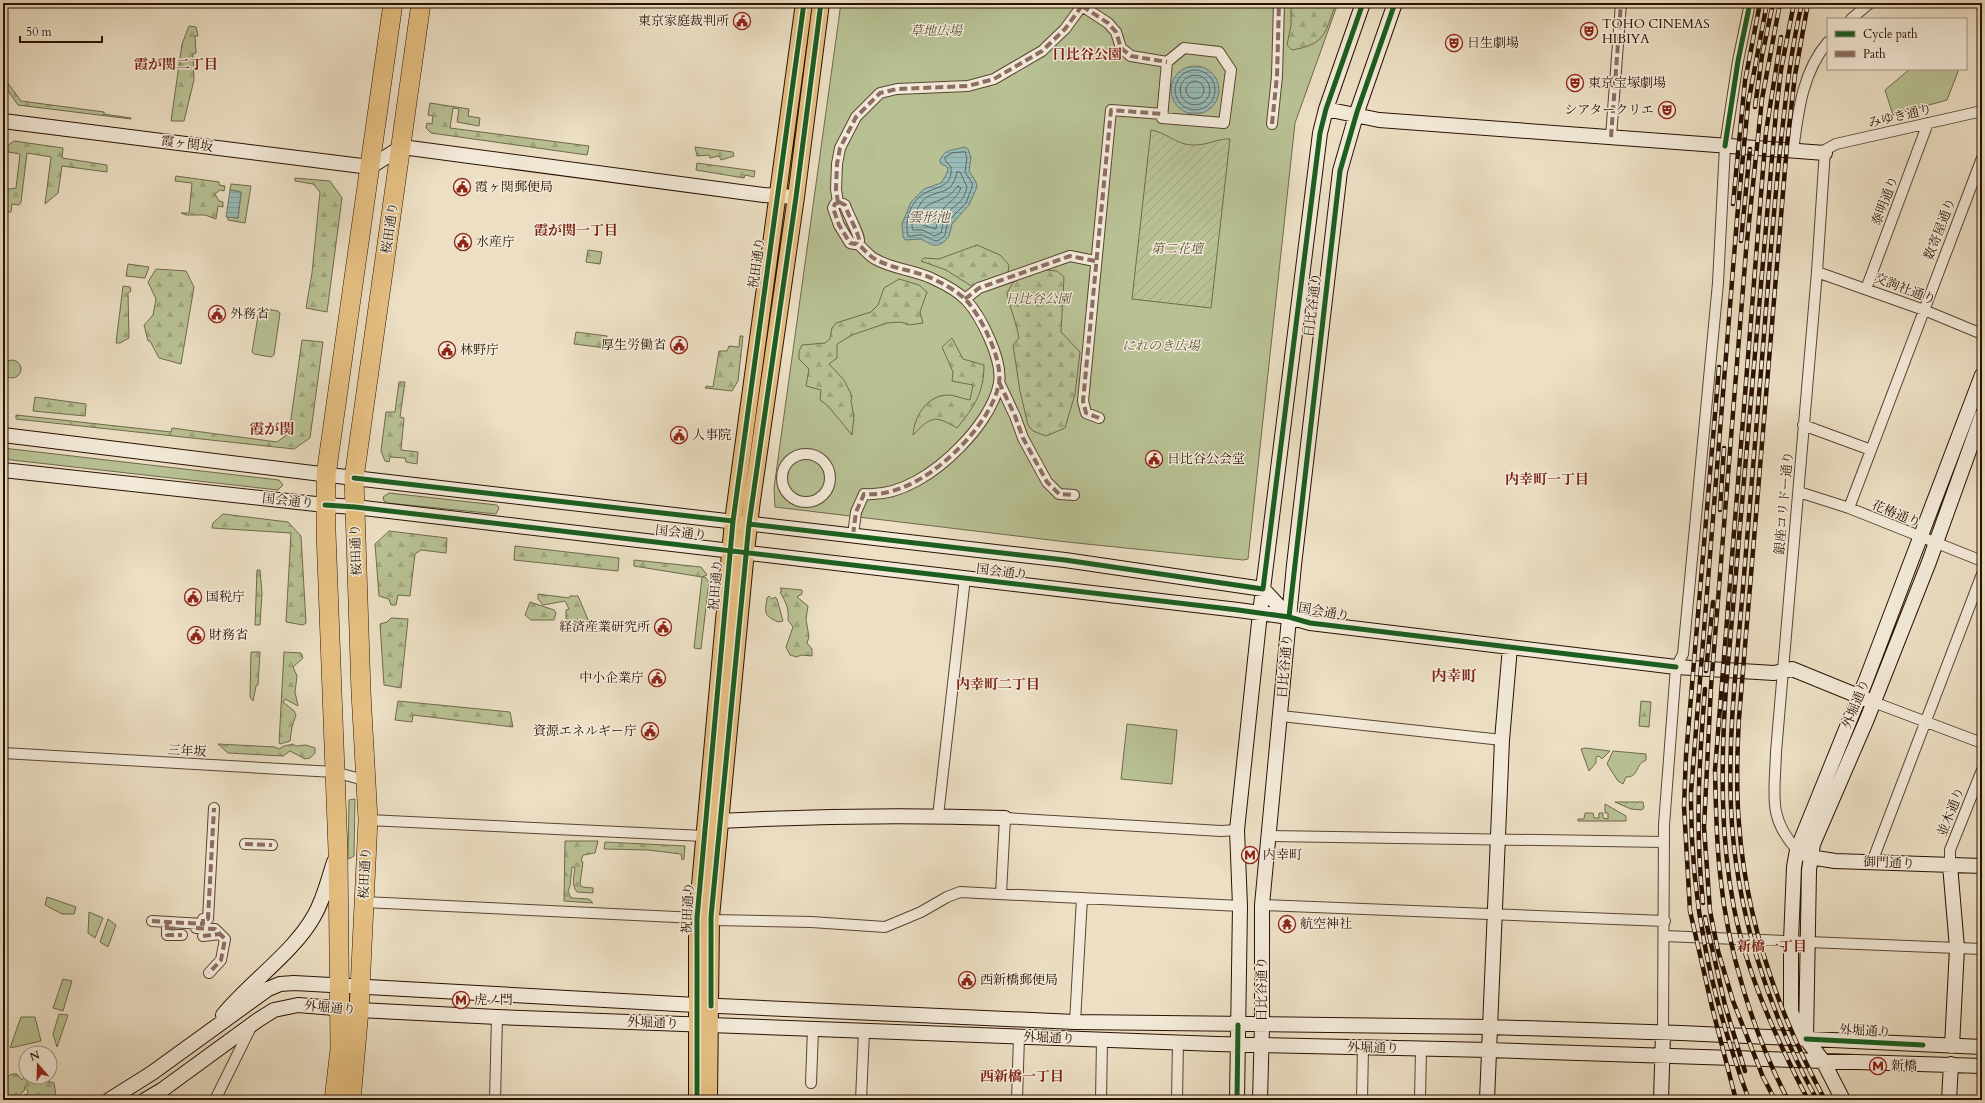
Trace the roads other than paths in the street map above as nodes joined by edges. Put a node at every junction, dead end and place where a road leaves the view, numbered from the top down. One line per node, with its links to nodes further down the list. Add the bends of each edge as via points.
1 (393, 3): 15 (highway, 桜田通り)
2 (421, 3): 16 (highway, 桜田通り)
3 (804, 3): 31 (main road, 祝田通り)
4 (822, 3): 32 (main road, 祝田通り)
5 (1279, 3): 23 (street, via 1277,76)
6 (1363, 3): 17 (main road, 日比谷通り)
7 (1395, 3): 20 (main road, 日比谷通り)
8 (1621, 3): 24 (street)
9 (1750, 3): 25 (street)
10 (1870, 3): 12 (street)
11 (1083, 4): 14 (street, via 1108,23 1116,32 1121,48 1131,56); 38 (street, via 1065,29 1042,51 994,79 968,86 897,88 880,93 856,117 840,148 836,189 838,202 833,208 839,225 850,243 857,243 874,259 934,279)
12 (1852, 18)
13 (1827, 43): 27 (street, via 1810,67 1803,90)
14 (1167, 62): 19 (street); 19 (street, via 1184,48 1219,52 1231,70 1224,123 1162,118)
15 (384, 66): 16 (highway); 30 (highway, 桜田通り)
16 (412, 69): 26 (highway, 桜田通り)
17 (1326, 109): 20 (main road); 68 (main road, 日比谷通り, via 1320,133 1297,308)
18 (1982, 111): 22 (street, みゆき通り)
19 (1163, 114): 35 (street, via 1111,110)
20 (1356, 115): 24 (main road, via 1379,120); 70 (main road, 日比谷通り, via 1340,171)
21 (3, 121): 30 (main road, 霞ヶ関坂)
22 (1928, 123): 28 (street, みゆき通り, via 1836,144); 37 (street, 泰明通り)
23 (1272, 124)
24 (1611, 137): 25 (main road)
25 (1725, 146): 27 (main road); 72 (street, via 1718,283 1706,420 1682,654)
26 (402, 147): 30 (main road); 31 (main road); 34 (highway, 桜田通り)
27 (1792, 151): 28 (main road)
28 (1825, 152): 36 (street, 銀座コリドー通り)
29 (1982, 158): 39 (street, 数寄屋通り)
30 (370, 167): 33 (highway, 桜田通り)
31 (777, 196): 32 (main road); 59 (main road, 祝田通り)
32 (796, 197): 60 (main road, 祝田通り)
33 (360, 241): 34 (highway); 40 (highway, 桜田通り)
34 (388, 244): 41 (highway, 桜田通り)
35 (1095, 261): 38 (street, via 1070,256 979,288); 46 (street, via 1083,401 1086,413)
36 (1817, 272): 37 (street, 交詢社通り); 47 (street, 銀座コリドー通り)
37 (1866, 288): 39 (street, 交詢社通り)
38 (965, 299): 44 (street, via 980,320 991,344 998,364)
39 (1924, 310): 42 (street, 交詢社通り); 49 (street, 数寄屋通り)
40 (347, 329): 41 (highway); 52 (highway, 桜田通り)
41 (375, 332): 53 (highway, 桜田通り)
42 (1982, 334)
43 (1982, 375): 62 (main road, 外堀通り)
44 (999, 382): 55 (street, via 1023,438 1047,482 1059,494); 61 (street, via 975,429 945,460 919,479 895,490 878,495 864,494 856,512)
45 (1982, 415): 62 (main road, 外堀通り)
46 (1099, 418)
47 (1803, 425): 49 (street); 54 (street, 銀座コリドー通り)
48 (3, 436): 52 (main road, 国会通り)
49 (1871, 450): 58 (street, 数寄屋通り)
50 (3, 470): 56 (main road, 国会通り)
51 (782, 474): 51 (street, via 791,459 798,455 810,454 825,463 830,480 821,496 804,501 788,494 782,482)
52 (326, 475): 53 (main road, 国会通り); 56 (highway, 桜田通り)
53 (354, 478): 57 (highway, 桜田通り); 59 (main road, 国会通り)
54 (1799, 492): 58 (street, 花椿通り); 73 (street, 銀座コリドー通り)
55 (1074, 495)
56 (325, 505): 57 (main road, 国会通り); 81 (highway, 桜田通り)
57 (355, 507): 63 (main road, 国会通り); 82 (highway, 桜田通り, via 361,692)
58 (1849, 508): 62 (street, 花椿通り)
59 (733, 521): 60 (main road, 国会通り); 63 (main road, 祝田通り)
60 (749, 524): 61 (main road, 国会通り); 64 (main road, 祝田通り)
61 (853, 535): 68 (main road, 国会通り, via 1064,560)
62 (1928, 541): 65 (street, 花椿通り); 74 (main road, 外堀通り)
63 (730, 550): 64 (main road, 国会通り); 87 (main road, 祝田通り)
64 (746, 552): 67 (main road, 国会通り); 87 (main road, 祝田通り)
65 (1982, 561)
66 (1982, 574): 76 (street)
67 (965, 578): 69 (main road, 国会通り); 84 (street)
68 (1264, 589): 69 (main road, 日比谷通り); 70 (main road, 国会通り)
69 (1260, 613): 70 (main road, 国会通り); 88 (main road, 日比谷通り)
70 (1289, 617): 71 (main road, 国会通り, via 1310,623); 75 (main road, 日比谷通り)
71 (1510, 647): 72 (main road, 国会通り); 77 (main road)
72 (1676, 667): 73 (main road, 国会通り, via 1774,673); 91 (street)
73 (1783, 671): 74 (main road, 国会通り, via 1792,669); 95 (street, 銀座コリドー通り, via 1774,803 1781,830)
74 (1867, 700): 76 (street); 95 (main road, 外堀通り)
75 (1281, 716): 77 (street); 89 (main road, 日比谷通り)
76 (1925, 721): 78 (street); 96 (street)
77 (1502, 740): 90 (main road)
78 (1982, 743)
79 (3, 753): 81 (street, 三年坂)
80 (1982, 770): 97 (street, 並木通り, via 1950,850)
81 (334, 772): 82 (street, 三年坂); 94 (highway, 桜田通り)
82 (368, 781): 86 (highway, 桜田通り)
83 (214, 808): 108 (street, via 208,920 204,919 203,924)
84 (938, 816): 85 (main road); 87 (main road, via 813,816)
85 (1005, 818): 88 (street); 99 (street)
86 (368, 820): 87 (street); 101 (highway, 桜田通り)
87 (712, 828): 105 (main road, 祝田通り)
88 (1237, 830): 103 (main road, 日比谷通り)
89 (1269, 836): 90 (street); 102 (main road, 日比谷通り)
90 (1498, 840): 91 (street); 104 (main road)
91 (1664, 842): 107 (street)
92 (245, 844): 93 (street)
93 (272, 845)
94 (338, 851): 117 (highway, 桜田通り); 130 (main road, via 314,916 297,940 245,990)
95 (1804, 853): 96 (main road, 御門通り, via 1835,861); 112 (main road, 外堀通り, via 1794,867); 113 (main road, 外堀通り)
96 (1872, 862): 97 (main road, 御門通り)
97 (1950, 865): 98 (main road, 御門通り); 114 (main road)
98 (1982, 866)
99 (1001, 894): 100 (street); 105 (street, via 960,892 885,927)
100 (1082, 898): 103 (street); 123 (street)
101 (364, 902): 105 (street); 118 (highway, 桜田通り)
102 (1262, 905): 104 (street); 127 (main road, 日比谷通り)
103 (1240, 906): 126 (main road, 日比谷通り)
104 (1494, 915): 107 (street); 128 (main road)
105 (704, 919): 119 (main road, 祝田通り)
106 (152, 921): 108 (street)
107 (1664, 921): 111 (street)
108 (180, 926): 109 (street, via 215,928)
109 (218, 932): 110 (street); 116 (street, via 225,939 221,960)
110 (204, 933)
111 (1664, 936): 112 (street); 132 (street)
112 (1791, 941): 113 (street); 134 (main road, 外堀通り, via 1791,1012)
113 (1808, 942): 114 (street); 134 (main road, 外堀通り)
114 (1957, 948): 115 (street); 139 (main road)
115 (1982, 949)
116 (209, 974)
117 (339, 987): 118 (main road, 外堀通り); 120 (highway, 桜田通り); 130 (main road, 外堀通り, via 280,984 268,989)
118 (359, 988): 119 (main road, 外堀通り); 121 (highway, 桜田通り)
119 (703, 1006): 123 (main road, 外堀通り); 125 (main road, 祝田通り)
120 (338, 1008): 121 (main road, 外堀通り); 124 (main road, 外堀通り, via 298,1005 286,1007 274,1010); 152 (highway, 桜田通り, via 340,1049)
121 (358, 1010): 122 (main road, 外堀通り); 153 (highway, 桜田通り)
122 (497, 1016): 125 (main road, 外堀通り); 154 (street)
123 (1075, 1022): 126 (main road, 外堀通り)
124 (253, 1023): 150 (main road, 外堀通り); 151 (street)
125 (703, 1025): 129 (main road, 外堀通り); 155 (main road, 祝田通り); 156 (main road, 祝田通り)
126 (1238, 1025): 127 (main road, 外堀通り); 137 (main road, 日比谷通り)
127 (1262, 1025): 128 (main road, 外堀通り); 138 (main road, 日比谷通り)
128 (1490, 1027): 132 (main road, 外堀通り); 143 (main road)
129 (813, 1029): 131 (main road, 外堀通り); 148 (street)
130 (210, 1031): 149 (main road, 外堀通り)
131 (864, 1031): 133 (main road, 外堀通り); 157 (street)
132 (1663, 1033): 134 (main road, 外堀通り); 144 (main road)
133 (1019, 1036): 135 (main road, 外堀通り); 158 (street)
134 (1806, 1039): 139 (main road, 外堀通り); 145 (main road)
135 (1102, 1040): 136 (main road, 外堀通り); 159 (street)
136 (1178, 1042): 137 (main road, 外堀通り); 160 (street)
137 (1238, 1044): 138 (main road, 外堀通り); 161 (main road, 日比谷通り)
138 (1261, 1045): 140 (main road, 外堀通り); 162 (main road, 日比谷通り)
139 (1952, 1046): 141 (main road, 外堀通り)
140 (1363, 1047): 142 (main road, 外堀通り); 163 (street)
141 (1982, 1047)
142 (1421, 1049): 143 (main road, 外堀通り); 164 (street)
143 (1489, 1050): 144 (main road, 外堀通り); 165 (main road)
144 (1663, 1056): 145 (main road, 外堀通り); 166 (main road)
145 (1823, 1061): 146 (main road, 外堀通り); 167 (main road)
146 (1951, 1064): 147 (main road, 外堀通り); 168 (main road)
147 (1982, 1066)
148 (811, 1083)
149 (109, 1100)
150 (145, 1100)
151 (215, 1100)
152 (334, 1100)
153 (351, 1100)
154 (494, 1100)
155 (697, 1100)
156 (710, 1100)
157 (861, 1100)
158 (1017, 1100)
159 (1101, 1100)
160 (1177, 1100)
161 (1237, 1100)
162 (1260, 1100)
163 (1362, 1100)
164 (1420, 1100)
165 (1487, 1100)
166 (1661, 1100)
167 (1843, 1100)
168 (1949, 1100)

